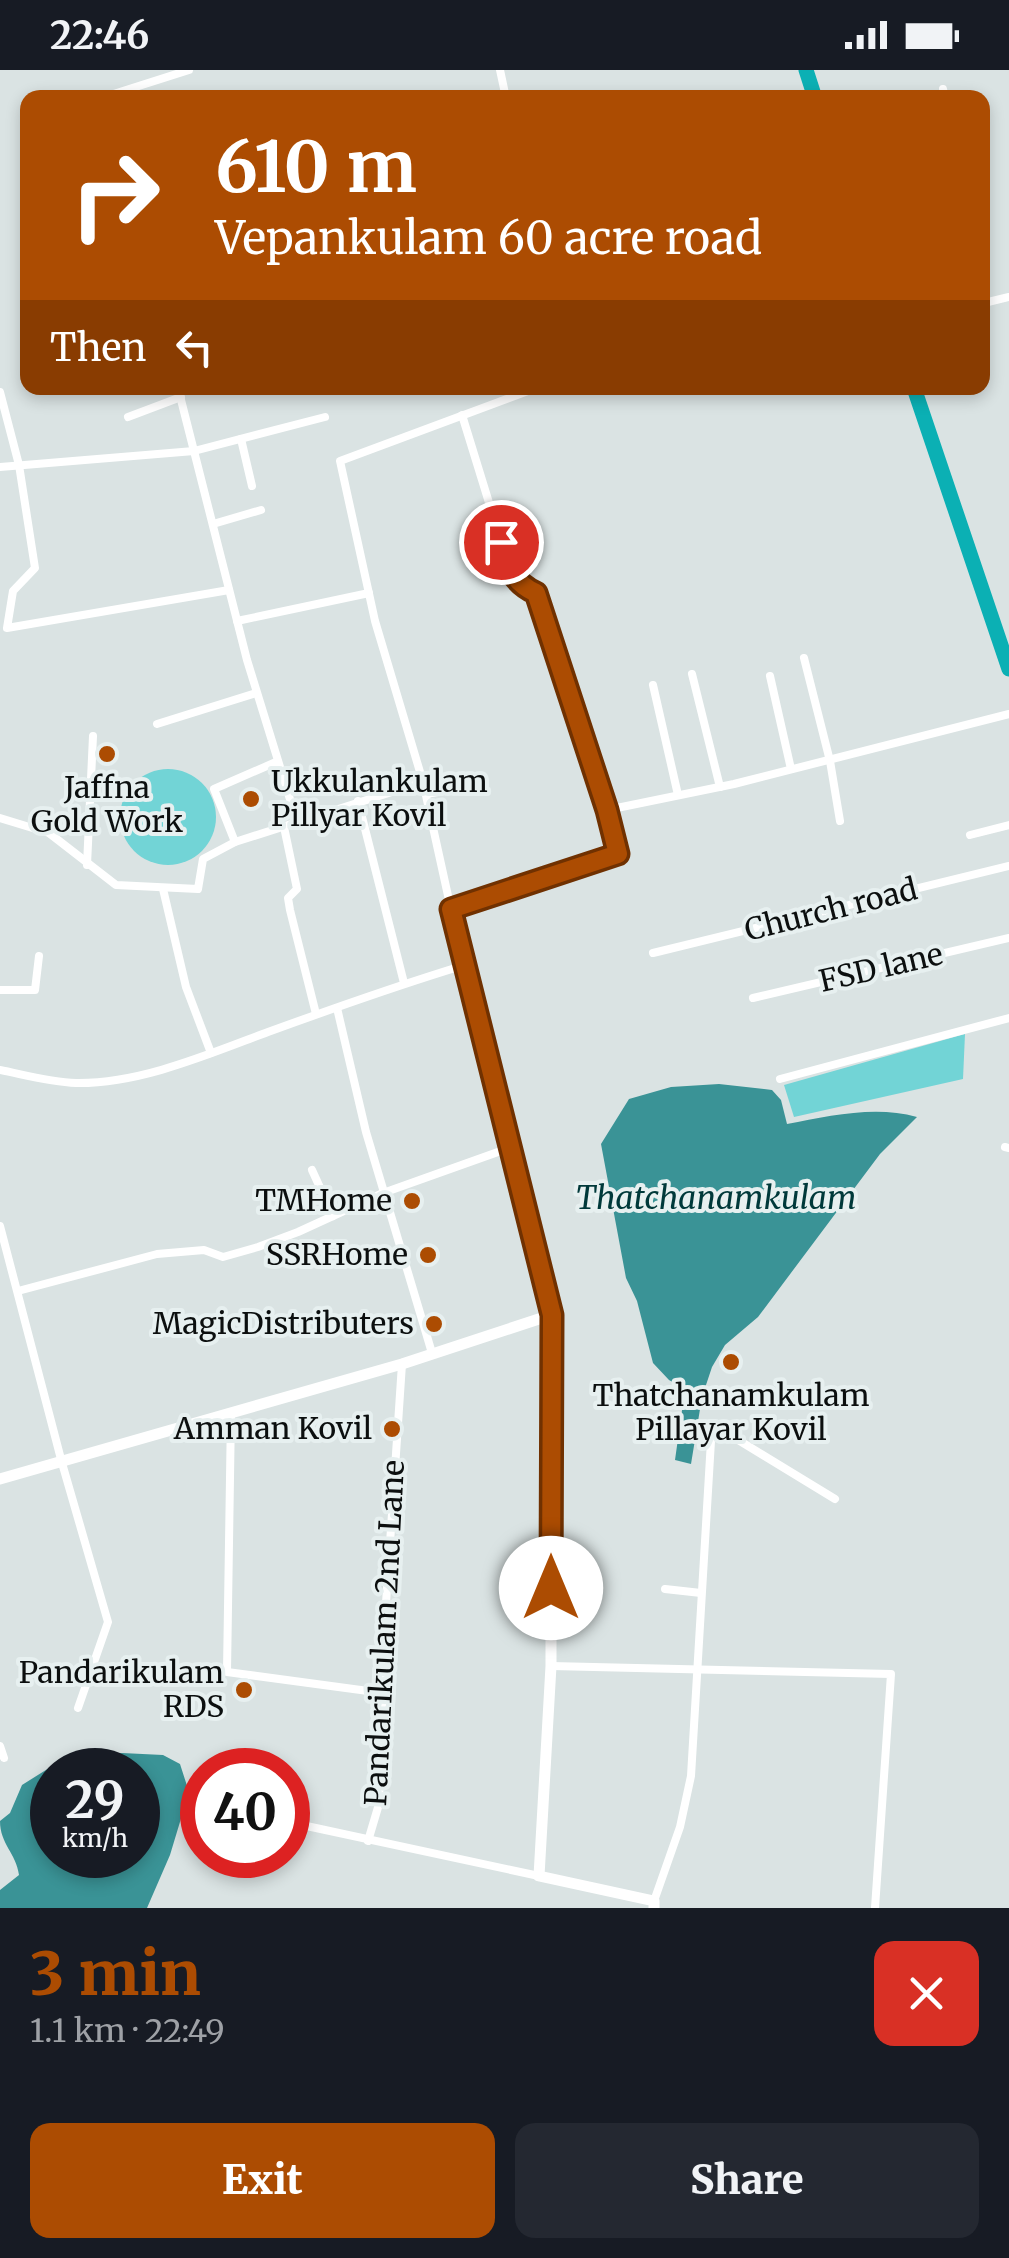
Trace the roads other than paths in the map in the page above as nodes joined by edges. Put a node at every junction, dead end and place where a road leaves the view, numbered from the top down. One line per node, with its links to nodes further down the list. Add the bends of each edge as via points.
1 (189, 70): 2 (street)
2 (126, 90)
3 (0, 392): 13 (street)
4 (174, 395): 10 (street)
5 (181, 395): 12 (street)
6 (517, 395): 8 (street)
7 (916, 395): 23 (highway)
8 (462, 415): 19 (street, via 340,461); 40 (street, via 510,574 536,593)
9 (325, 416): 11 (street)
10 (128, 417)
11 (241, 439): 12 (street); 15 (street)
12 (194, 451): 13 (street); 17 (street)
13 (19, 465): 14 (street); 21 (street, via 35,568 14,592)
14 (0, 467)
15 (252, 486)
16 (261, 510): 17 (street)
17 (213, 524): 18 (street)
18 (229, 590): 20 (street); 21 (street)
19 (369, 594): 20 (street); 35 (street)
20 (237, 621): 27 (street)
21 (3, 630)
22 (804, 658): 31 (street)
23 (1009, 669)
24 (692, 674): 36 (street)
25 (770, 676): 33 (street)
26 (654, 685): 38 (street)
27 (256, 692): 29 (street); 32 (street)
28 (1009, 714): 31 (street)
29 (156, 724)
30 (93, 736): 48 (street)
31 (830, 761): 33 (street); 42 (street)
32 (276, 762): 43 (street); 47 (street, via 214,789)
33 (791, 769): 36 (street)
34 (474, 781): 37 (street)
35 (423, 782): 37 (street); 39 (street)
36 (720, 787): 38 (street)
37 (426, 794): 51 (street)
38 (678, 795): 40 (street)
39 (358, 801): 43 (street); 56 (street)
40 (607, 810): 51 (street, via 618,854)
41 (0, 818): 48 (street, via 48,833)
42 (840, 821)
43 (296, 822): 45 (street)
44 (1009, 825): 46 (street)
45 (284, 827): 47 (street); 60 (street, via 298,889 288,898 290,910)
46 (970, 835)
47 (235, 842): 50 (street, via 204,859 198,889)
48 (86, 864): 50 (street, via 116,885)
49 (1009, 866): 53 (street, Church road)
50 (163, 889): 62 (street, via 186,988)
51 (451, 909): 55 (street)
52 (1009, 938): 58 (street, FSD lane)
53 (653, 953)
54 (39, 956): 57 (street, via 36,990)
55 (465, 965): 56 (street); 65 (street)
56 (404, 984): 59 (street)
57 (0, 990)
58 (752, 998)
59 (337, 1008): 60 (street); 67 (street)
60 (316, 1014): 62 (street)
61 (1009, 1018): 64 (street)
62 (211, 1052): 63 (street, via 135,1075 78,1083)
63 (0, 1070)
64 (780, 1079)
65 (509, 1148): 67 (street); 71 (street)
66 (312, 1170): 68 (street)
67 (383, 1192): 68 (street); 72 (street)
68 (333, 1216): 70 (street, via 223,1257 204,1250 156,1254)
69 (0, 1226): 70 (street)
70 (18, 1290): 75 (street)
71 (552, 1315): 72 (street); 80 (street)
72 (432, 1353): 73 (street)
73 (402, 1364): 74 (street); 82 (street, Pandarikulam 2nd Lane)
74 (231, 1412): 75 (street); 82 (street, via 228,1672)
75 (62, 1463): 76 (street); 83 (street, via 108,1622)
76 (0, 1479)
77 (835, 1498): 79 (street, via 712,1424)
78 (665, 1589): 79 (street)
79 (701, 1593): 81 (street)
80 (550, 1666): 81 (street); 88 (street)
81 (696, 1669): 89 (street, via 691,1776); 90 (street, via 891,1674)
82 (382, 1693): 87 (street, Pandarikulam 2nd Lane, via 379,1804)
83 (78, 1708)
84 (0, 1746): 85 (street)
85 (4, 1758)
86 (310, 1827): 87 (street)
87 (368, 1841): 88 (street)
88 (539, 1876): 89 (street)
89 (654, 1904)
90 (875, 1908)

